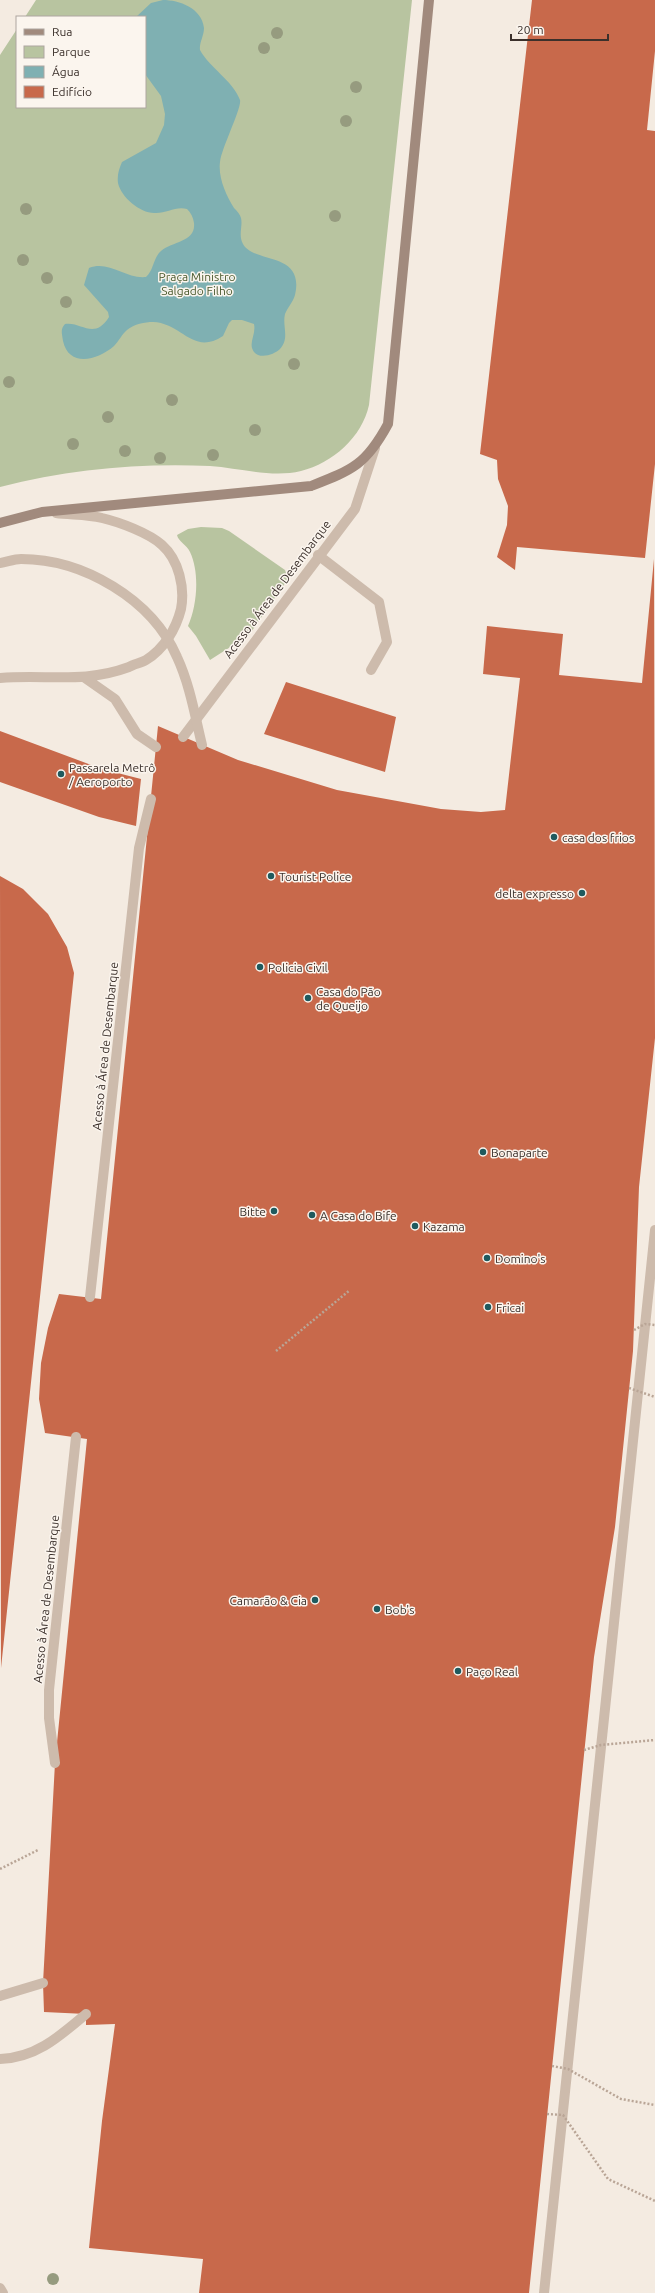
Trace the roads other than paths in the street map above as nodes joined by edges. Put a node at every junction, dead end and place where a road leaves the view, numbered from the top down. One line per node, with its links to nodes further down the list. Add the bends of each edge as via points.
1 (429, 0): 2 (street, via 388,424)
2 (375, 448): 3 (street, via 350,470 311,486); 5 (lane, Acesso à Área de Desembarque, via 355,509)
3 (42, 512): 4 (street); 9 (lane, via 101,518 136,530 162,544 175,562 181,580 182,603 178,621 166,642 146,660 114,672)
4 (0, 523)
5 (318, 556): 7 (lane, via 379,602 387,642); 10 (lane, Acesso à Área de Desembarque)
6 (0, 563): 11 (lane, bridge, via 20,559 67,565 99,578 134,601 160,629 177,657 193,705)
7 (371, 670)
8 (0, 678): 9 (lane)
9 (85, 678): 12 (lane, via 115,699 137,734)
10 (183, 737)
11 (202, 745)
12 (156, 747)
13 (151, 799): 15 (lane, Acesso à Área de Desembarque, via 139,848)
14 (655, 1230): 16 (lane)
15 (90, 1297)
16 (650, 1325): 25 (lane, via 634,1389 601,1746)
17 (76, 1437): 18 (lane, Acesso à Área de Desembarque, via 49,1690 49,1718)
18 (55, 1763)
19 (43, 1983): 20 (lane)
20 (0, 1996)
21 (86, 2014): 22 (lane, via 37,2050 17,2058)
22 (0, 2059)
23 (0, 2288): 24 (lane)
24 (3, 2293)
25 (544, 2293)

